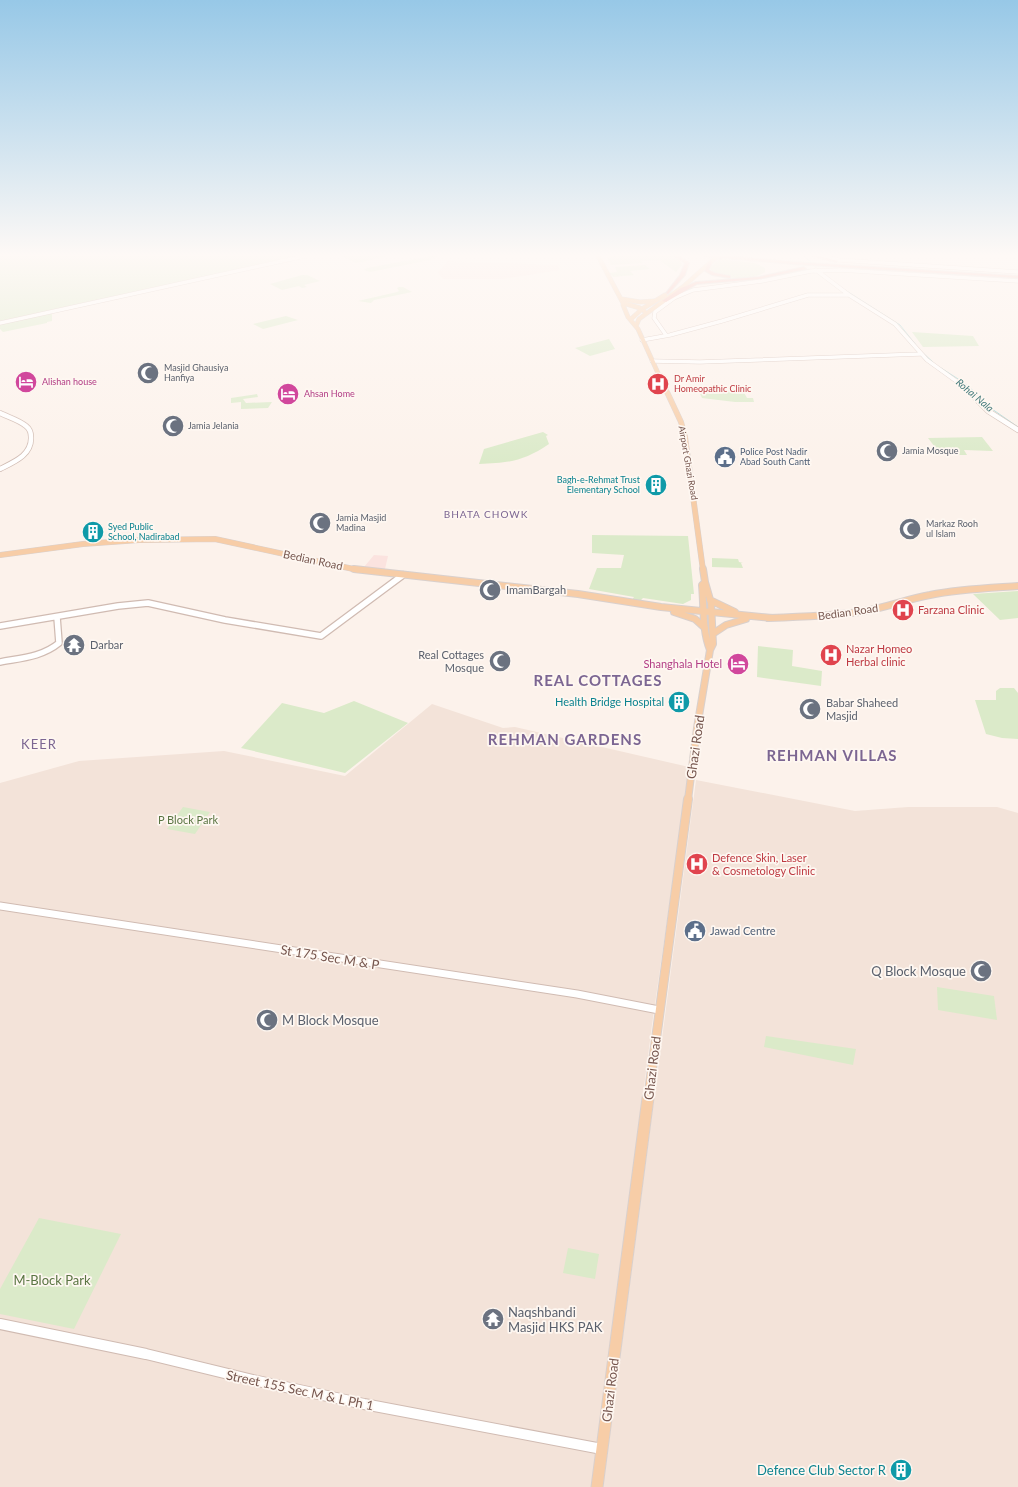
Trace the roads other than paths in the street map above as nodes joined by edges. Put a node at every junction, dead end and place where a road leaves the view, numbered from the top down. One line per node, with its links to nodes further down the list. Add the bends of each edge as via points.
1 (659, 325): 5 (street)
2 (703, 325): 5 (street)
3 (896, 325): 7 (street)
4 (636, 326): 6 (main road, Airport Ghazi Road)
5 (666, 335): 6 (street)
6 (642, 340): 8 (main road, Airport Ghazi Road)
7 (920, 354): 8 (street); 10 (street, via 963,386 988,411)
8 (652, 361): 15 (main road, Airport Ghazi Road, via 685,437 705,582 708,586)
9 (0, 412): 11 (street, via 26,426 31,432 32,442 26,454)
10 (1018, 430)
11 (0, 469)
12 (0, 555): 13 (main road, Bedian Road, via 97,542 215,539 313,561)
13 (402, 575): 16 (main road, Bedian Road, via 578,594); 20 (street, via 322,636 225,620 158,604 134,604)
14 (1018, 586): 21 (main road, Bedian Road, via 929,595 860,612 823,616)
15 (707, 600): 17 (main road); 19 (main road, Airport Ghazi Road); 21 (main road)
16 (626, 602): 17 (main road, Bedian Road); 18 (main road, Bedian Road)
17 (683, 609): 19 (main road, Bedian Road)
18 (674, 612): 19 (main road, Bedian Road); 23 (main road, via 695,619)
19 (708, 614): 21 (main road, Bedian Road); 23 (main road, Ghazi Road); 24 (main road, Ghazi Road)
20 (57, 617): 22 (street); 26 (street, via 59,643 56,646 38,654)
21 (745, 617): 24 (main road)
22 (0, 626)
23 (705, 628): 25 (main road, Ghazi Road)
24 (714, 633): 25 (main road, Ghazi Road, via 714,644)
25 (710, 650): 28 (main road, Ghazi Road)
26 (0, 662)
27 (0, 906): 28 (street, St 175 Sec M & P, via 577,994)
28 (659, 1010): 30 (main road, Ghazi Road)
29 (0, 1324): 30 (street, Street 155 Sec M & L Ph 1, via 146,1354 364,1404)
30 (602, 1449): 31 (main road, Ghazi Road)
31 (597, 1487)

